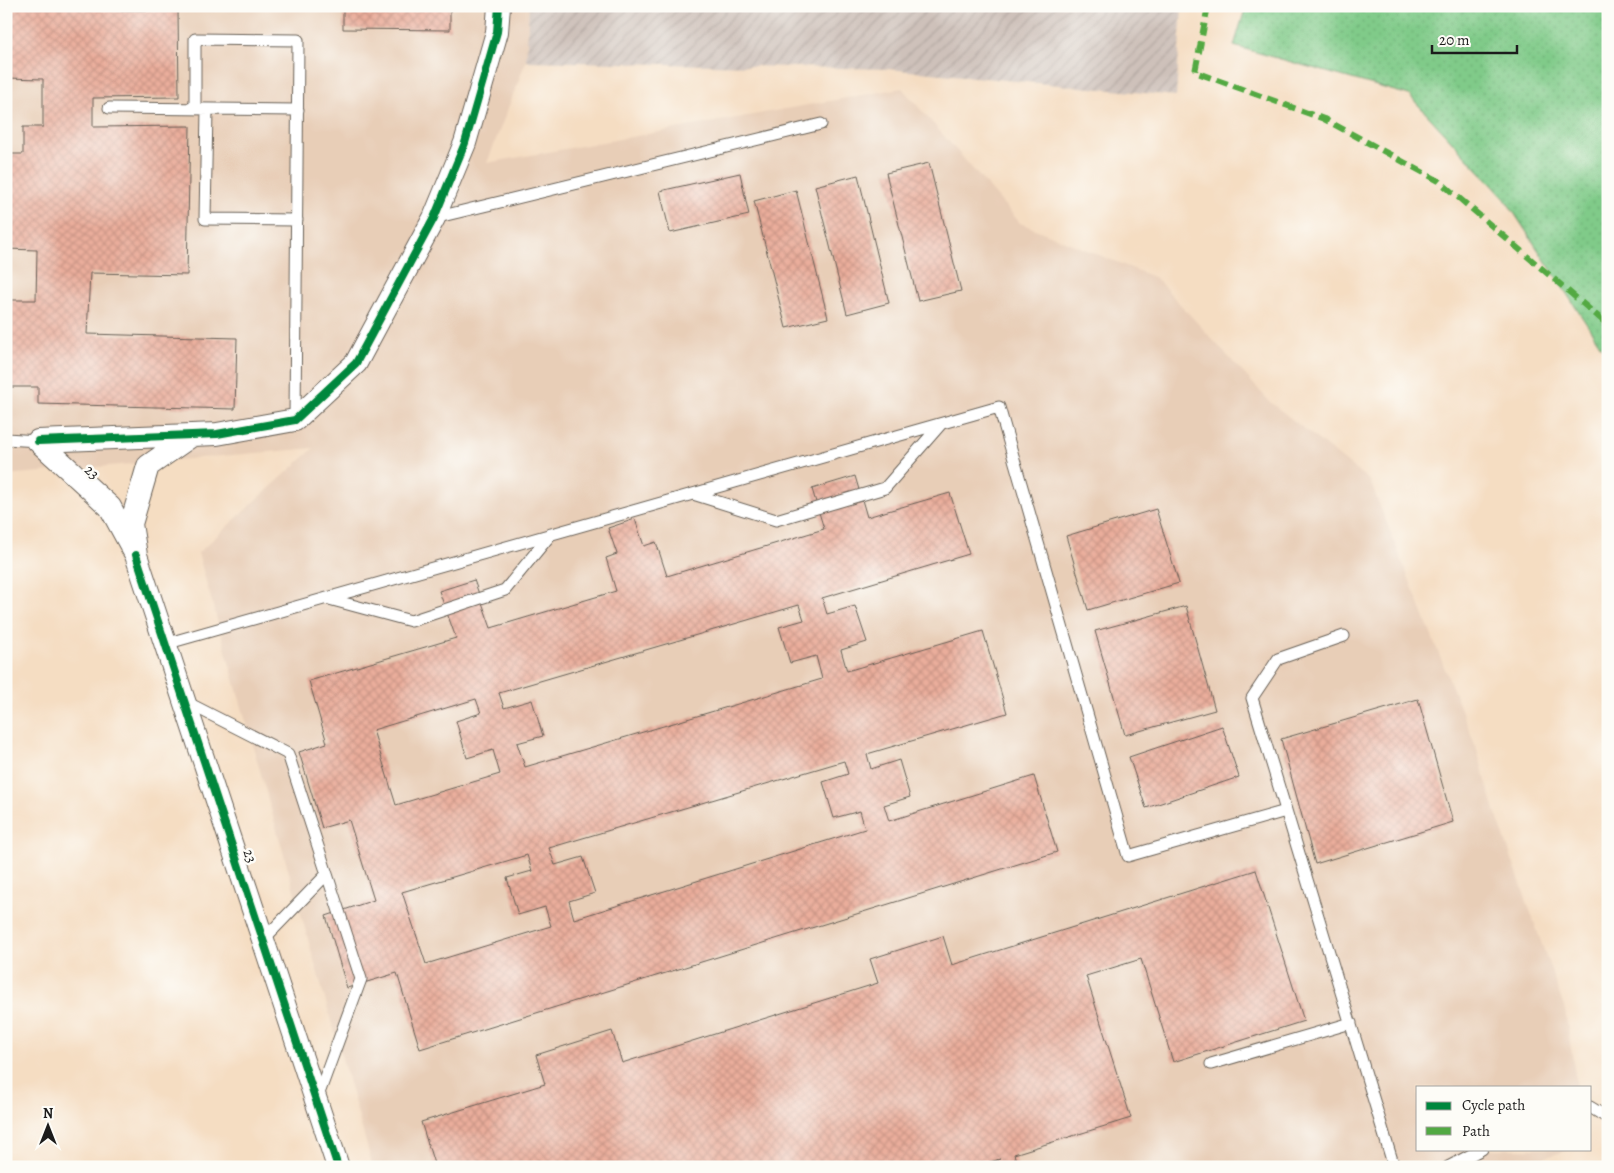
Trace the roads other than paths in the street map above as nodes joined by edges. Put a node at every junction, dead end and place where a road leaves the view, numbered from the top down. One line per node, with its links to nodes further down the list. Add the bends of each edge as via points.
1 (499, 6): 7 (street, via 497,32 465,143)
2 (109, 108): 3 (lane)
3 (194, 108): 4 (lane); 5 (lane, via 195,39 298,40)
4 (207, 109): 5 (lane); 8 (lane, via 205,220)
5 (298, 110): 8 (lane)
6 (821, 124): 7 (lane)
7 (434, 218): 9 (street, via 356,363)
8 (297, 220): 9 (lane)
9 (294, 420): 11 (street)
10 (942, 423): 14 (lane); 14 (lane, via 885,488 776,520); 21 (lane, via 999,407 1128,856)
11 (191, 436): 13 (street); 16 (street, 23, via 148,466 131,524)
12 (6, 439): 13 (lane)
13 (38, 440): 16 (street, 23, via 110,507)
14 (693, 494): 15 (lane)
15 (552, 534): 17 (lane); 17 (lane, via 505,590 411,621)
16 (136, 555): 19 (street, 23)
17 (327, 598): 19 (lane)
18 (1344, 636): 21 (lane, via 1278,659 1252,698)
19 (165, 644): 20 (street, 23)
20 (184, 701): 22 (lane, via 288,754); 23 (street, 23)
21 (1286, 811): 24 (lane)
22 (327, 874): 23 (lane); 26 (lane, via 361,979)
23 (263, 940): 26 (street, 23)
24 (1351, 1023): 25 (lane); 31 (lane)
25 (1211, 1064)
26 (316, 1100): 30 (street, 23)
27 (1592, 1108): 28 (lane)
28 (1608, 1118)
29 (1480, 1150): 32 (lane)
30 (338, 1167)
31 (1394, 1167)
32 (1448, 1167)

